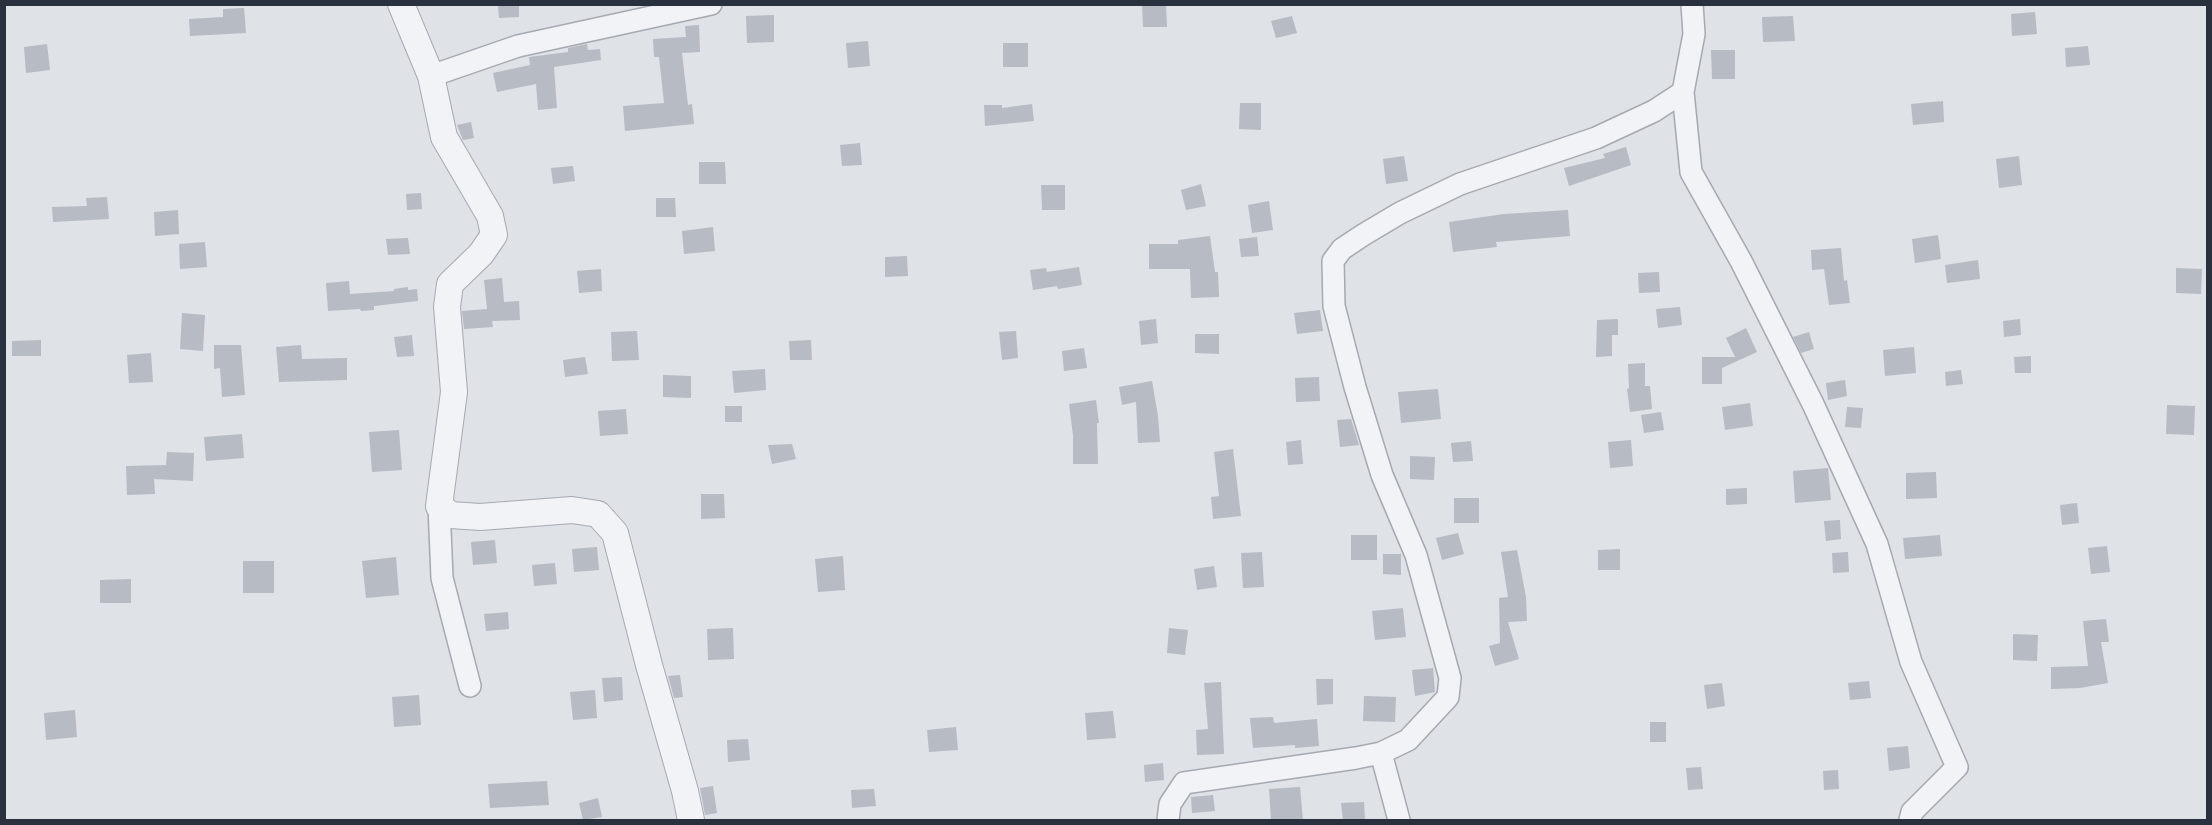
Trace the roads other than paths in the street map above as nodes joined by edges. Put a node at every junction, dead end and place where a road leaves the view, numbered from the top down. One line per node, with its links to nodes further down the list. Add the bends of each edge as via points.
1 (400, 4): 4 (street)
2 (711, 4): 4 (street, via 518,46)
3 (1692, 4): 5 (street, via 1694,34)
4 (431, 76): 6 (street, via 444,137 490,216 494,235 481,254 450,284 447,308 454,392)
5 (1683, 92): 8 (street, via 1654,111 1596,138 1460,184 1362,236 1342,249 1333,261 1334,306 1355,387 1382,475 1416,555 1450,678 1448,697 1408,740); 12 (street, via 1691,172 1814,404 1872,533 1911,662 1957,767 1912,812)
6 (439, 506): 7 (street, via 442,578); 9 (street, via 451,515 480,517 572,510 598,514 615,533)
7 (470, 686)
8 (1381, 753): 10 (street, via 1184,783 1170,804); 11 (street)
9 (691, 820)
10 (1168, 820)
11 (1399, 820)
12 (1910, 820)

